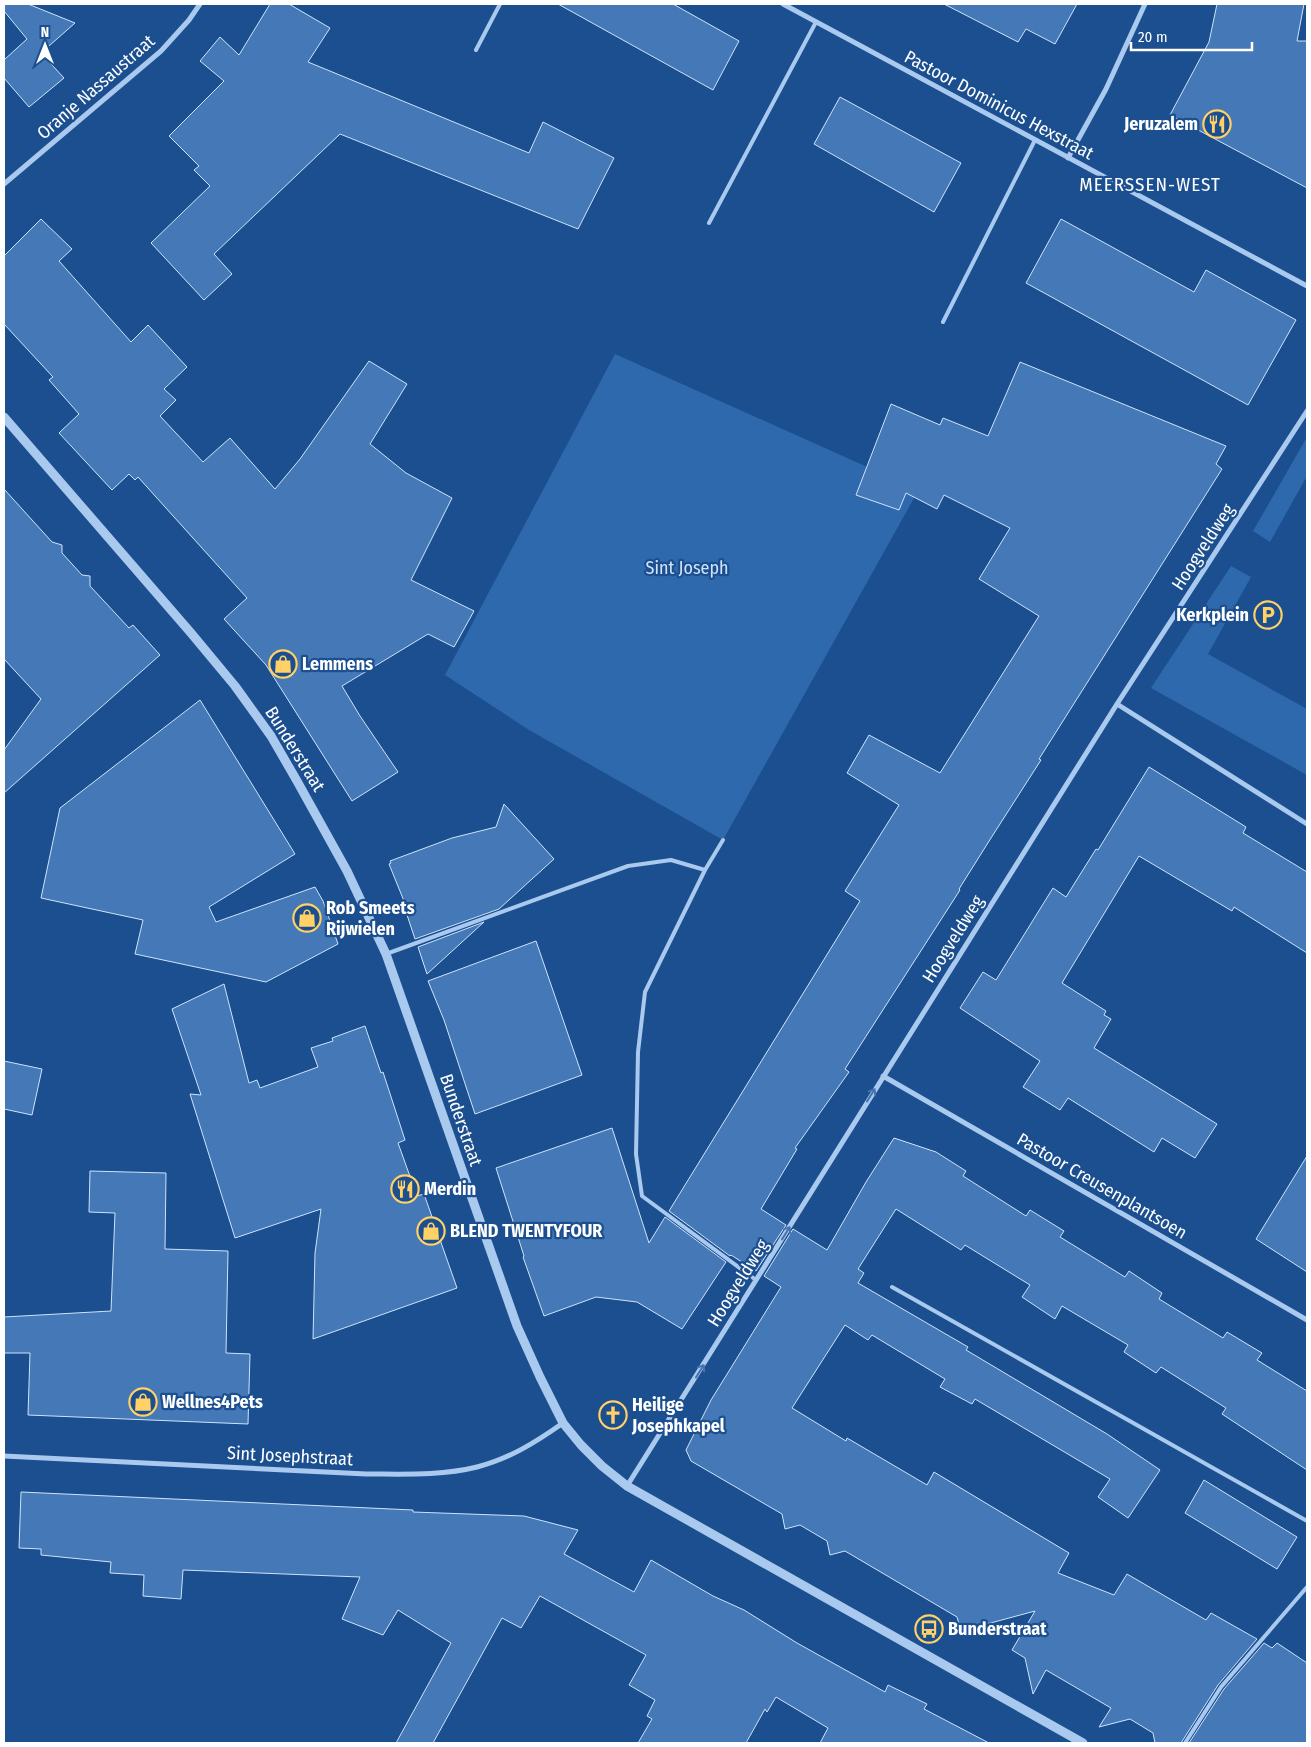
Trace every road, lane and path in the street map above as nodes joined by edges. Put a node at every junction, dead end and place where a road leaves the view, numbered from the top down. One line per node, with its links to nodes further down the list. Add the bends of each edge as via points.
1 (200, 4): 9 (street, Oranje Nassaustraat, via 161,51)
2 (500, 4): 6 (lane)
3 (783, 4): 5 (street, Pastoor Dominicus Hexstraat)
4 (1145, 4): 8 (street, via 1106,89)
5 (816, 22): 7 (street, Pastoor Dominicus Hexstraat); 10 (lane)
6 (476, 50)
7 (1035, 140): 8 (street, Pastoor Dominicus Hexstraat); 12 (lane)
8 (1068, 158): 11 (street, Pastoor Dominicus Hexstraat)
9 (4, 184)
10 (709, 223)
11 (1307, 286)
12 (943, 322)
13 (1307, 411): 15 (street, Hoogveldweg)
14 (4, 417): 19 (street, Bunderstraat, via 192,633 271,736 347,872)
15 (1117, 704): 16 (street); 20 (street, Hoogveldweg)
16 (1307, 824)
17 (723, 840): 18 (lane)
18 (705, 870): 19 (lane, via 671,860 628,866); 21 (lane, via 645,992 638,1052 636,1154 642,1196)
19 (386, 954): 24 (street, Bunderstraat, via 517,1326)
20 (883, 1076): 21 (street, Hoogveldweg, one-way to 20); 23 (street, Pastoor Creusenplantsoen)
21 (756, 1280): 26 (street, Hoogveldweg, one-way to 21)
22 (892, 1286): 27 (lane)
23 (1307, 1320)
24 (563, 1423): 25 (street, Sint Josephstraat, via 538,1441 496,1461 478,1467 424,1474); 26 (street, Bunderstraat, via 602,1466)
25 (4, 1456)
26 (627, 1486): 29 (street, Bunderstraat)
27 (1307, 1522)
28 (1307, 1587): 30 (lane, via 1221,1687)
29 (1083, 1743)
30 (1185, 1743)

